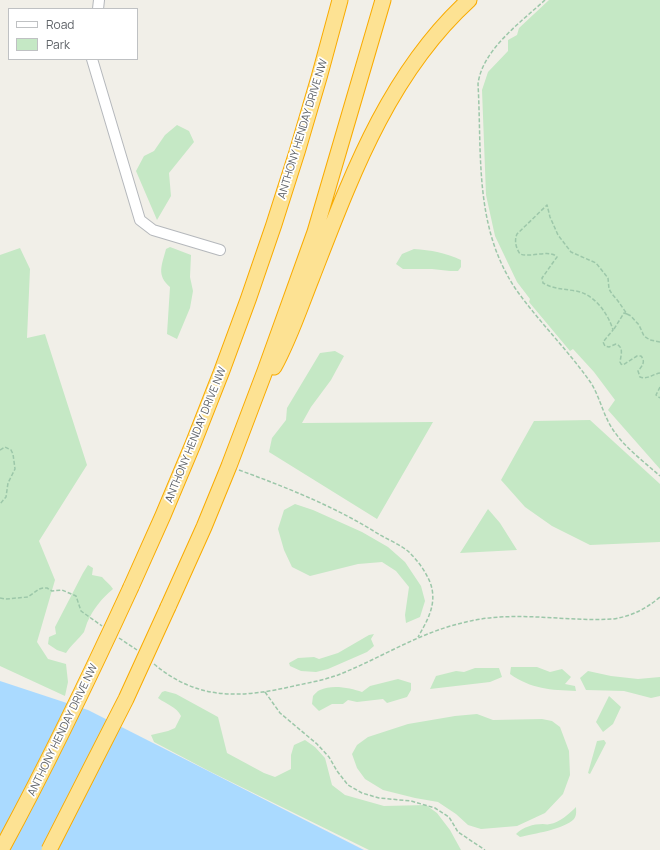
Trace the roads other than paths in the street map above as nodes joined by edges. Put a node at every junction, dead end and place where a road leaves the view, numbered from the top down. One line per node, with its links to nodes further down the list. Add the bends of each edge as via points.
1 (340, 0): 7 (highway, ANTHONY HENDAY DRIVE NW, bridge, via 292,167 258,273 199,430 160,524 87,684)
2 (383, 0): 6 (highway, via 315,232)
3 (469, 0): 6 (highway, via 423,50 388,101 360,160 285,348)
4 (92, 60): 5 (lane, via 140,220 153,230)
5 (220, 250)
6 (251, 408): 8 (highway, bridge, via 204,526 126,700)
7 (1, 850)
8 (49, 850)

